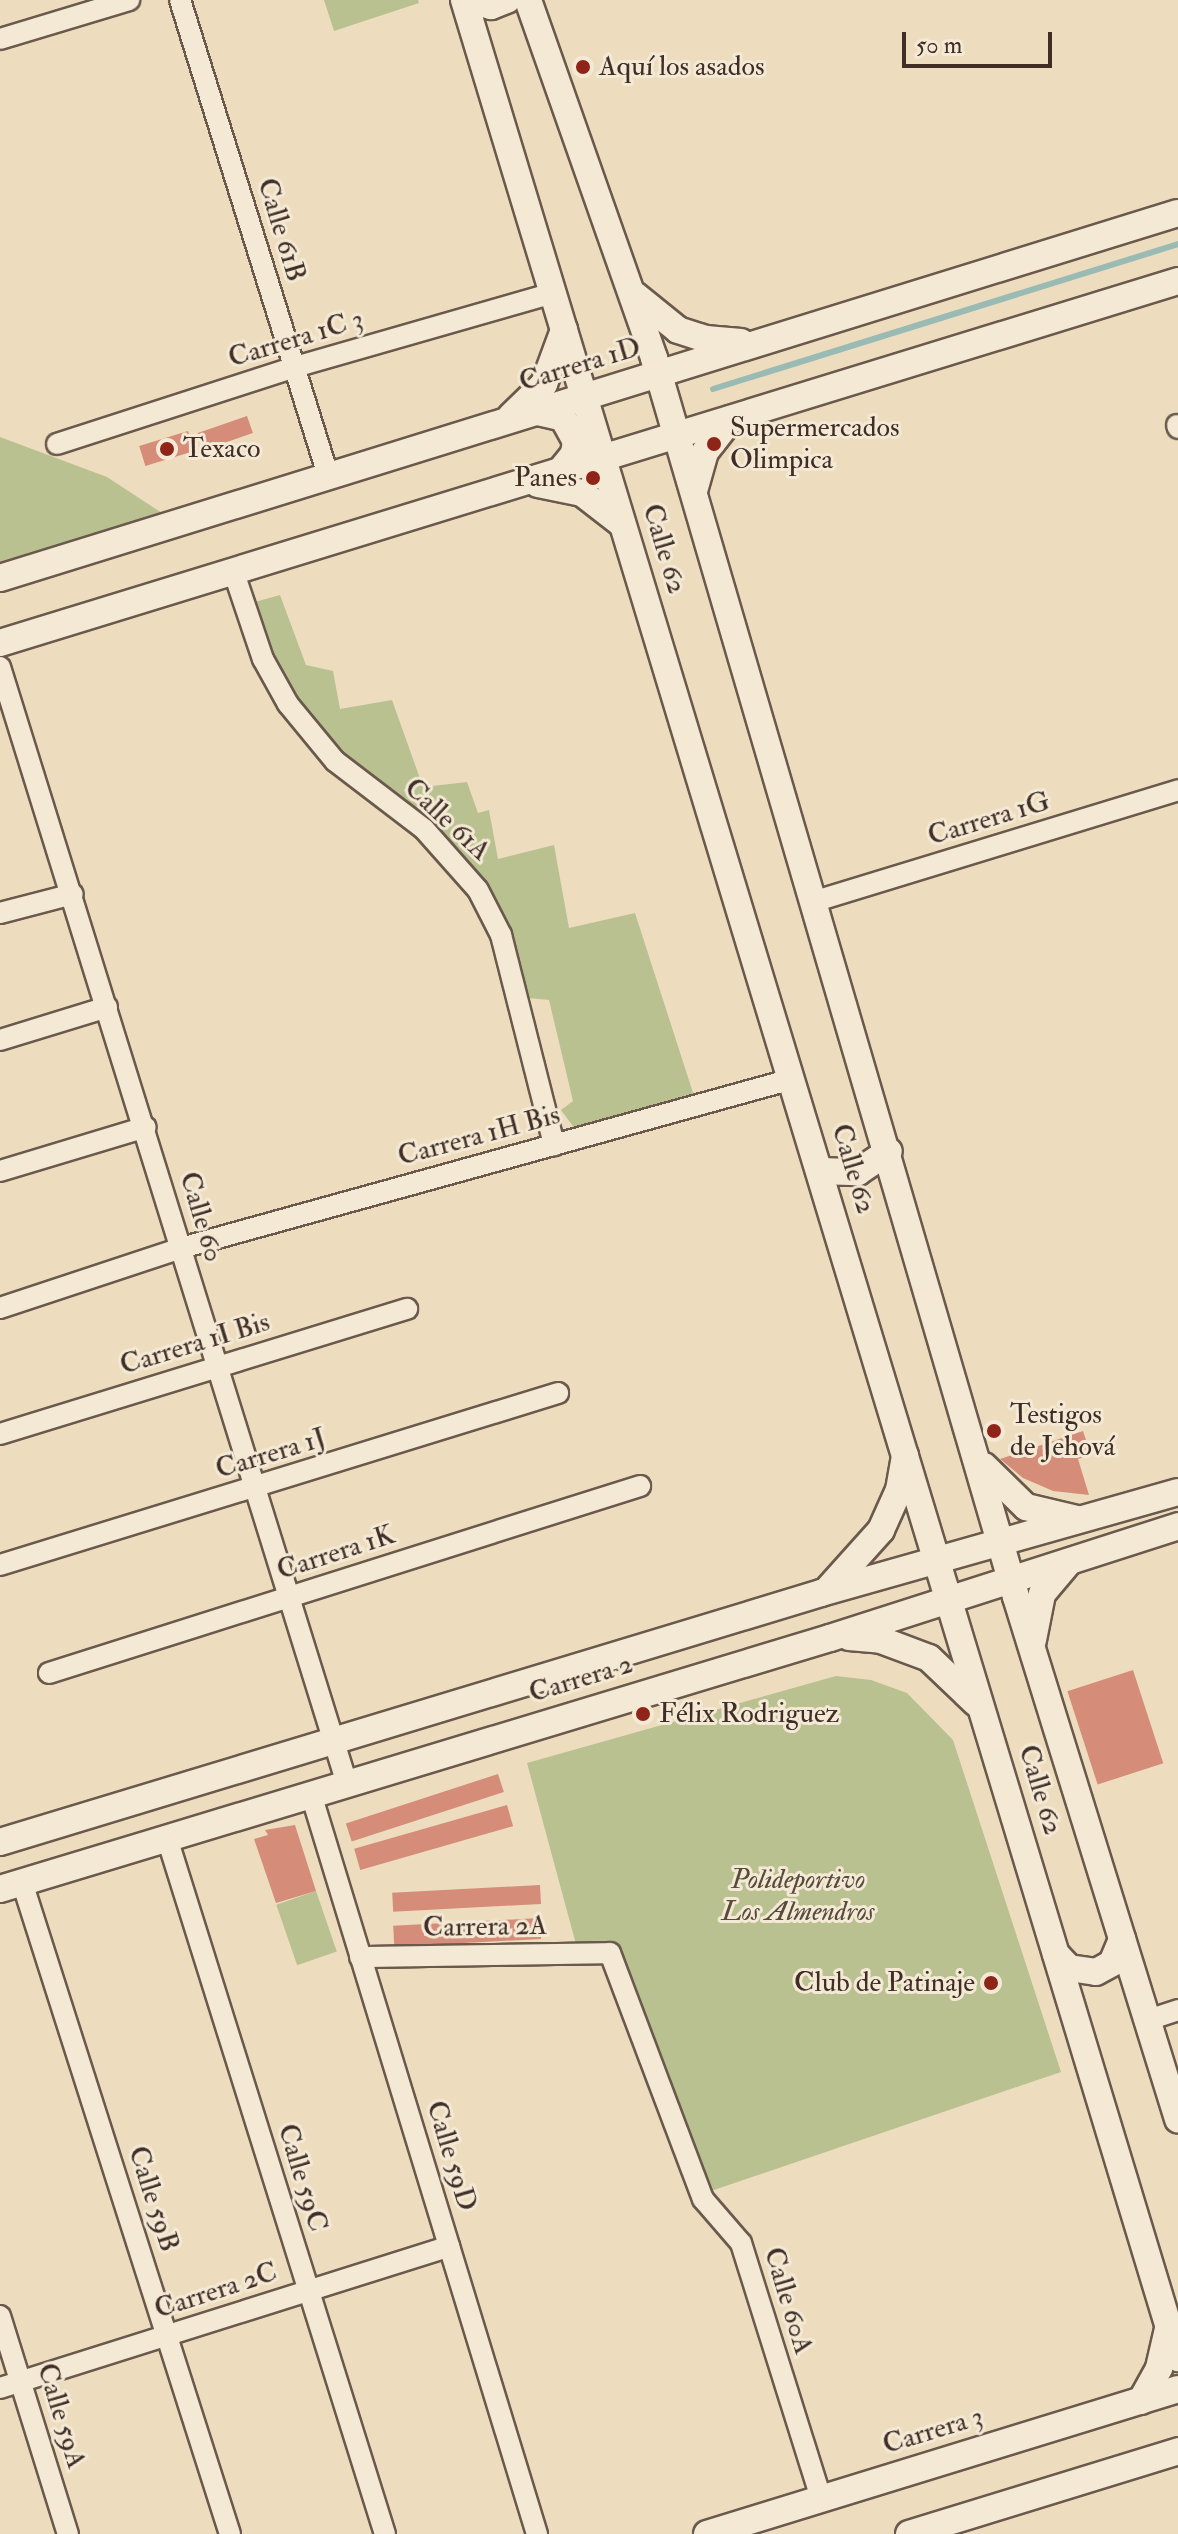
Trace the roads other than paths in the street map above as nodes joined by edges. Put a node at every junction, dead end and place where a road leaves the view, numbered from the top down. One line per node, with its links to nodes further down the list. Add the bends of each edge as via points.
1 (129, 0): 7 (street)
2 (180, 0): 14 (street, Calle 61B)
3 (464, 0): 11 (street, Calle 62)
4 (471, 0): 5 (street, via 491,6)
5 (507, 0)
6 (528, 0): 10 (street, Calle 62)
7 (0, 39)
8 (1178, 213): 13 (street, Carrera 1D)
9 (1178, 281): 18 (street)
10 (632, 292): 13 (street, via 678,330 706,339); 15 (street, Calle 62)
11 (553, 293): 12 (street, Calle 62); 14 (street, Carrera 1C 3)
12 (564, 329): 16 (street, Calle 62); 19 (street, via 544,384)
13 (755, 341): 15 (street, Carrera 1D)
14 (295, 367): 21 (street, Carrera 1C 3); 24 (street, Calle 61B)
15 (659, 374): 16 (street, Carrera 1D); 20 (street, Calle 62)
16 (585, 397): 17 (street, Carrera 1D); 22 (street, Calle 62)
17 (538, 412): 19 (street, Carrera 1D); 23 (street, via 563,418 576,441 574,454)
18 (731, 419): 20 (street); 26 (street, via 705,452)
19 (502, 423): 24 (street, Carrera 1D)
20 (678, 436): 22 (street); 26 (street, Calle 62)
21 (57, 444)
22 (603, 459): 23 (street); 27 (street, Calle 62)
23 (558, 474): 25 (street)
24 (329, 477): 29 (street, Carrera 1D)
25 (527, 483): 27 (street, via 582,493); 28 (street)
26 (694, 491): 34 (street, Calle 62)
27 (624, 527): 38 (street, Calle 62)
28 (234, 573): 30 (street); 40 (street, Calle 61A, via 263,659 288,704 335,761 424,829 492,913)
29 (0, 578)
30 (0, 643)
31 (0, 667): 33 (street, Calle 60)
32 (1178, 790): 34 (street, Carrera 1G)
33 (73, 894): 35 (street); 36 (street, Calle 60)
34 (816, 901): 41 (street, Calle 62)
35 (0, 913)
36 (107, 1007): 37 (street); 39 (street, Calle 60)
37 (0, 1040)
38 (792, 1079): 40 (street, Carrera 1H Bis); 43 (street, Calle 62)
39 (146, 1127): 42 (street); 44 (street, Calle 60)
40 (554, 1145): 44 (street, Carrera 1H Bis)
41 (889, 1151): 43 (street, via 858,1172); 50 (street, Calle 62)
42 (0, 1171)
43 (820, 1171): 51 (street, Calle 62)
44 (181, 1248): 45 (street, Carrera 1H Bis); 47 (street, Calle 60)
45 (0, 1308)
46 (407, 1309): 47 (street, Carrera 1I Bis)
47 (216, 1367): 49 (street, Carrera 1I Bis); 53 (street, Calle 60)
48 (558, 1393): 53 (street, Carrera 1J)
49 (0, 1434)
50 (975, 1447): 55 (street, via 1009,1496 1045,1514); 57 (street, Calle 62)
51 (905, 1449): 59 (street, Calle 62); 62 (street, via 899,1490 881,1530 855,1565)
52 (640, 1486): 63 (street, Carrera 1K)
53 (255, 1489): 60 (street, Carrera 1J); 63 (street, Calle 60)
54 (1178, 1492): 55 (street, Carrera 2)
55 (1085, 1519): 57 (street, Carrera 2)
56 (1178, 1526): 58 (street, Carrera 2)
57 (1001, 1543): 59 (street, Carrera 2); 61 (street, Calle 62)
58 (1073, 1558): 61 (street, Carrera 2); 66 (street, via 1042,1594 1034,1617)
59 (940, 1561): 62 (street, Carrera 2); 64 (street, Calle 62)
60 (0, 1565)
61 (1011, 1580): 64 (street, Carrera 2); 66 (street, Calle 62)
62 (821, 1593): 68 (street, Carrera 2)
63 (287, 1597): 67 (street, Carrera 1K); 71 (street, Calle 60)
64 (951, 1599): 65 (street, Carrera 2); 69 (street, Calle 62)
65 (830, 1638): 69 (street, via 881,1640 929,1658 951,1674); 70 (street, Carrera 2)
66 (1034, 1652): 77 (street, Calle 62)
67 (49, 1673)
68 (553, 1675): 70 (street); 71 (street, Carrera 2)
69 (984, 1714): 79 (street, Calle 62)
70 (569, 1717): 72 (street, Carrera 2)
71 (335, 1741): 72 (street, Calle 60); 75 (street, Carrera 2)
72 (347, 1784): 73 (street, Carrera 2)
73 (311, 1794): 74 (street, Carrera 2); 80 (street, Calle 59D)
74 (167, 1838): 76 (street, Carrera 2); 85 (street, Calle 59C)
75 (0, 1842)
76 (11, 1886): 88 (street, Calle 59B)
77 (1122, 1939): 79 (street, via 1112,1963 1096,1972 1077,1972); 82 (street, Calle 62)
78 (610, 1953): 80 (street, Carrera 2A); 97 (street, Calle 60A, via 703,2199 741,2243)
79 (1056, 1954): 87 (street, Calle 62)
80 (360, 1957): 84 (street, Calle 59D)
81 (1178, 2010): 82 (street)
82 (1148, 2020): 83 (street, Calle 62)
83 (1178, 2119)
84 (449, 2246): 85 (street, Carrera 2C); 101 (street, Calle 59D)
85 (308, 2291): 88 (street, Carrera 2C); 100 (street, Calle 59C)
86 (0, 2316): 90 (street, Calle 59A)
87 (1168, 2330): 89 (street, Calle 62); 93 (street, via 1163,2359)
88 (167, 2335): 90 (street, Carrera 2C); 99 (street, Calle 59B)
89 (1178, 2358)
90 (21, 2382): 91 (street, Carrera 2C); 98 (street, Calle 59A)
91 (0, 2388)
92 (1178, 2389): 93 (street, Carrera 3)
93 (1141, 2401): 97 (street, Carrera 3)
94 (1178, 2451): 95 (street)
95 (1142, 2464): 96 (street); 103 (street)
96 (1178, 2471)
97 (821, 2499): 102 (street, Carrera 3)
98 (68, 2534)
99 (230, 2534)
100 (385, 2534)
101 (537, 2534)
102 (707, 2534)
103 (909, 2534)

